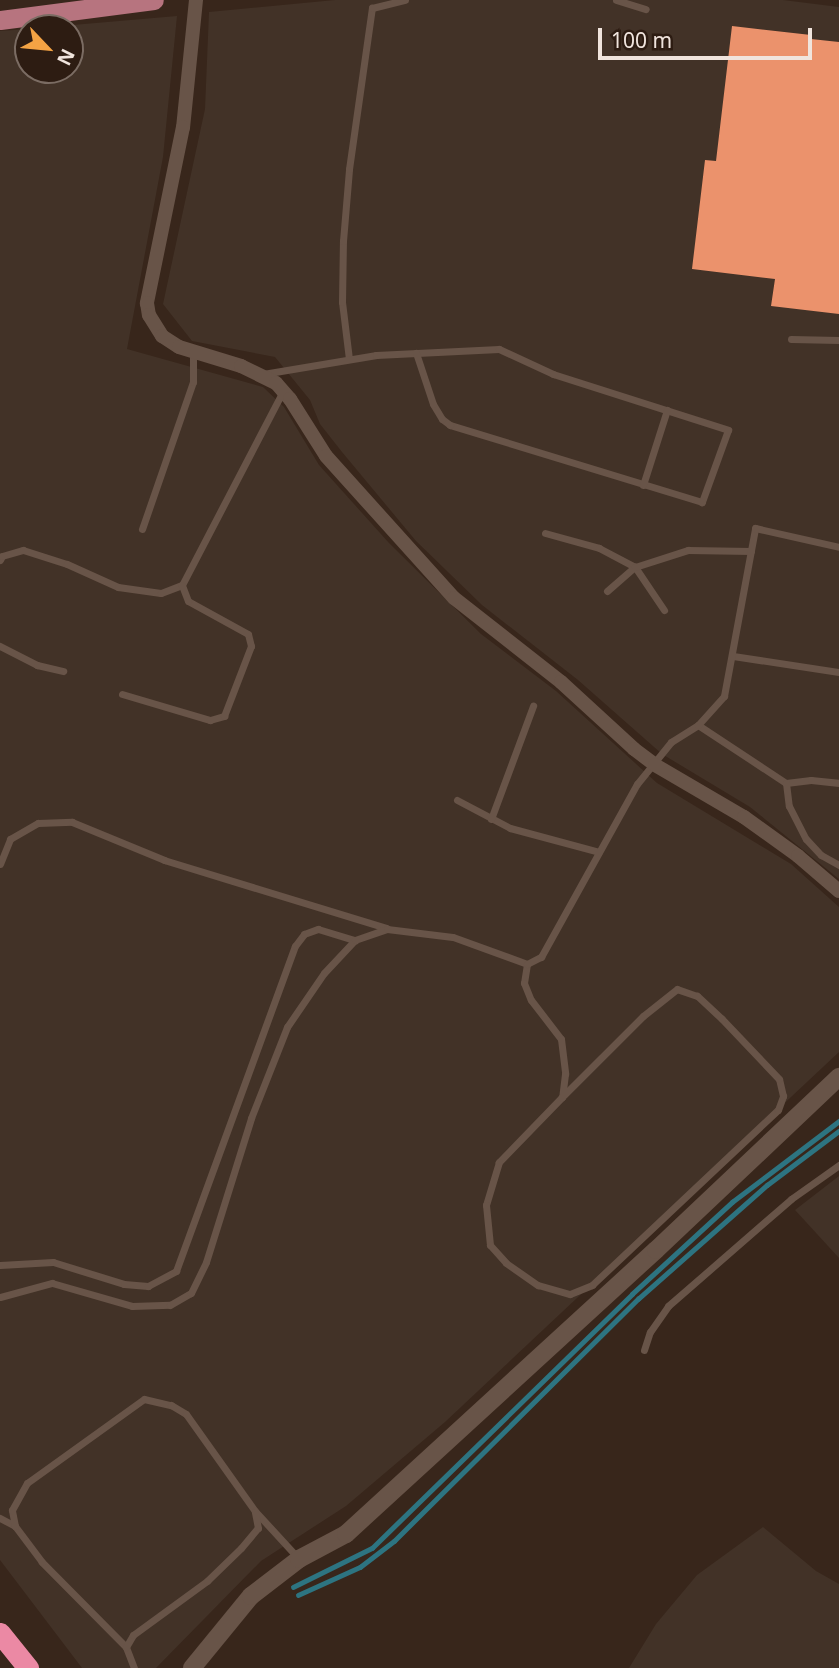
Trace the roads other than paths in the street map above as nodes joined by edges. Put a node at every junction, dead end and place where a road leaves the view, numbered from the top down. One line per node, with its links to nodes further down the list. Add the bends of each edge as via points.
1 (154, 0): 5 (main road)
2 (197, 0): 10 (street, via 183,127 146,303 162,337)
3 (405, 0): 12 (lane, via 372,8 343,241 342,302)
4 (616, 0): 6 (lane)
5 (65, 6): 7 (main road)
6 (646, 9)
7 (0, 20)
8 (791, 339): 9 (lane)
9 (839, 340)
10 (193, 351): 13 (street); 17 (lane, via 193,382)
11 (416, 353): 12 (lane); 15 (lane, via 499,349 553,374); 16 (lane, via 433,404 450,425)
12 (349, 359): 13 (lane)
13 (261, 375): 14 (street)
14 (283, 391): 23 (lane); 33 (street, via 326,456 454,598 561,682)
15 (667, 410): 16 (lane); 16 (lane, via 728,430 702,502)
16 (643, 485)
17 (142, 529)
18 (545, 533): 22 (lane, via 599,548)
19 (839, 547): 20 (lane, via 755,528)
20 (751, 551): 22 (lane, via 688,550); 27 (lane)
21 (0, 560): 23 (lane, via 23,550 118,587 161,593)
22 (635, 567): 24 (lane); 25 (lane)
23 (182, 584): 30 (lane, via 188,601 248,634 251,646 224,716 210,720)
24 (607, 592)
25 (664, 610)
26 (0, 646): 28 (lane, via 37,665)
27 (733, 656): 29 (lane); 32 (lane, via 724,696)
28 (63, 671)
29 (839, 672)
30 (122, 694)
31 (533, 706): 37 (lane)
32 (698, 725): 33 (lane, via 671,742); 34 (lane)
33 (654, 765): 38 (lane, via 637,784); 41 (street, via 744,817)
34 (786, 783): 35 (lane); 40 (lane, via 789,806 806,839)
35 (839, 783)
36 (457, 800): 37 (lane)
37 (491, 819): 38 (lane)
38 (599, 852): 44 (lane, via 541,957)
39 (0, 864): 42 (lane, via 10,839 38,823 72,822 164,860)
40 (839, 865)
41 (839, 891)
42 (387, 929): 43 (lane); 44 (lane, via 453,937)
43 (355, 940): 48 (lane, via 318,929 304,934 295,946 176,1271 148,1286 124,1284 53,1262); 49 (lane, via 324,973 287,1027 251,1118 206,1262 191,1293 170,1305 132,1306 52,1283)
44 (527, 964): 46 (lane, via 524,983 531,1000 562,1039)
45 (839, 1077): 54 (street, via 346,1534)
46 (562, 1097): 46 (lane, via 499,1162 486,1205 490,1245 506,1263 538,1284 570,1294 592,1285 778,1110 783,1096 779,1079 722,1019 697,996 677,989 643,1016)
47 (839, 1165): 50 (lane, via 791,1199 668,1306)
48 (0, 1265)
49 (0, 1297)
50 (644, 1350)
51 (255, 1511): 53 (lane, via 187,1415 171,1405 144,1399 27,1483 12,1510); 54 (lane); 56 (lane, via 258,1528 241,1548 207,1581 133,1634)
52 (0, 1518): 53 (lane)
53 (15, 1526): 56 (lane, via 42,1562)
54 (299, 1559): 59 (street, via 251,1596)
55 (0, 1633): 57 (highway)
56 (126, 1647): 58 (lane)
57 (28, 1668)
58 (134, 1668)
59 (192, 1668)

